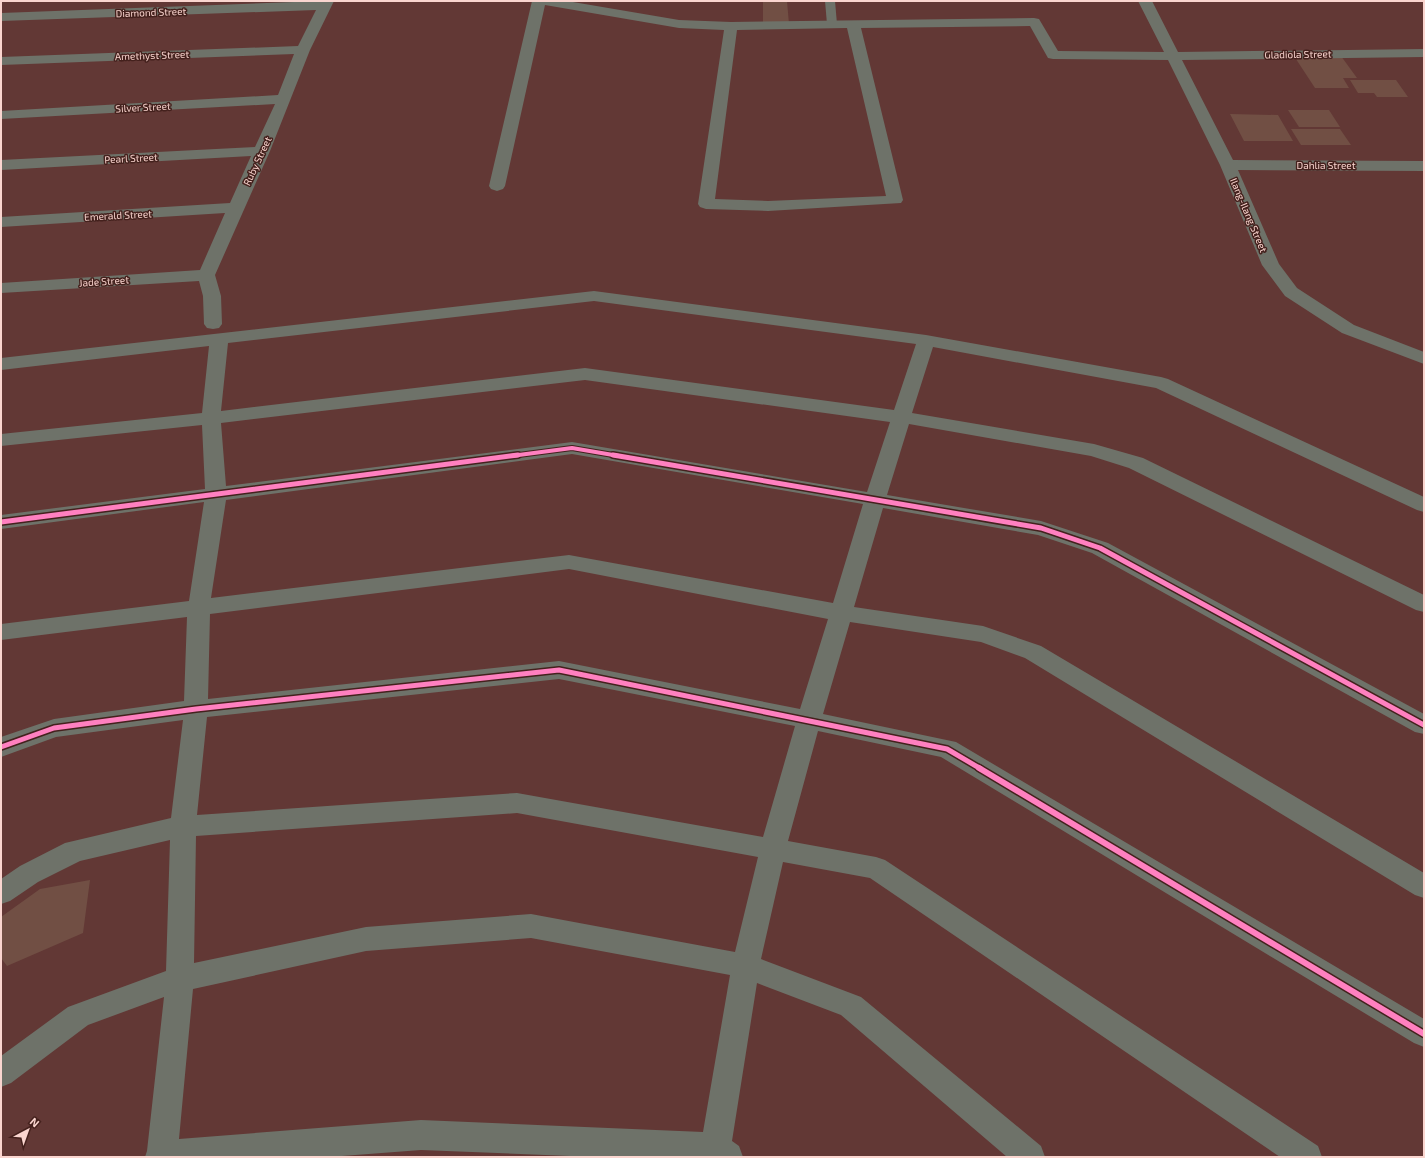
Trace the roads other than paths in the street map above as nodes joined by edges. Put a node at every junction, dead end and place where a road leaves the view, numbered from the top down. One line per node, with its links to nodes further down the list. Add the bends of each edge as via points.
1 (539, 1): 20 (street)
2 (544, 1): 9 (street, via 679,24)
3 (830, 1): 7 (lane)
4 (1145, 1): 12 (street, Ilang-Ilang Street)
5 (326, 3): 6 (street, Diamond Street); 10 (street, Ruby Street)
6 (1, 17)
7 (832, 24): 8 (street); 9 (street)
8 (854, 24): 9 (street, via 895,200 768,206 706,204); 12 (street, Gladiola Street, via 1034,22 1053,55)
9 (731, 26)
10 (303, 50): 13 (street, Amethyst Street); 14 (street, Ruby Street)
11 (1424, 53): 12 (street, Gladiola Street)
12 (1172, 56): 18 (street, Ilang-Ilang Street)
13 (1, 61)
14 (284, 99): 15 (street, Silver Street); 16 (street, Ruby Street)
15 (1, 115)
16 (262, 151): 17 (street, Pearl Street); 21 (street, Ruby Street)
17 (1, 165)
18 (1228, 165): 19 (street, Dahlia Street); 27 (street, Ilang-Ilang Street, via 1271,265 1291,292 1348,329)
19 (1424, 166)
20 (497, 186)
21 (235, 208): 22 (street, Emerald Street); 23 (street, Ruby Street)
22 (1, 222)
23 (206, 275): 24 (street, Jade Street); 25 (street, via 212,296)
24 (1, 288)
25 (216, 332): 26 (street, via 594,296); 28 (street); 30 (street)
26 (926, 340): 29 (street); 34 (street, via 1160,383)
27 (1424, 358)
28 (1, 364)
29 (900, 417): 30 (street, via 585,374); 33 (street); 36 (street, via 1094,450 1136,463)
30 (211, 418): 31 (street); 32 (street)
31 (1, 440)
32 (216, 494): 33 (street, via 572,448); 35 (street); 37 (street)
33 (874, 499): 38 (street); 42 (street, via 1041,528 1100,548)
34 (1424, 505)
35 (1, 522)
36 (1424, 604)
37 (199, 607): 38 (street, via 569,562); 39 (street); 40 (street)
38 (842, 613): 41 (street); 46 (street, via 983,634 1033,652)
39 (1, 632)
40 (196, 709): 41 (street, via 559,670); 43 (street, via 54,728); 44 (street)
41 (809, 720): 45 (street); 50 (street, via 947,749)
42 (1424, 725)
43 (1, 747)
44 (183, 826): 45 (street, via 517,803); 47 (street, via 74,851 29,874); 49 (street)
45 (773, 849): 48 (street); 55 (street, via 876,868)
46 (1424, 887)
47 (1, 893)
48 (746, 966): 49 (street, via 531,926 366,940); 52 (street); 54 (street, via 851,1006)
49 (180, 979): 51 (street, via 78,1016); 53 (street)
50 (1424, 1034)
51 (1, 1073)
52 (722, 1152): 53 (street, via 421,1135)
53 (161, 1156)
54 (1030, 1157)
55 (1307, 1157)

